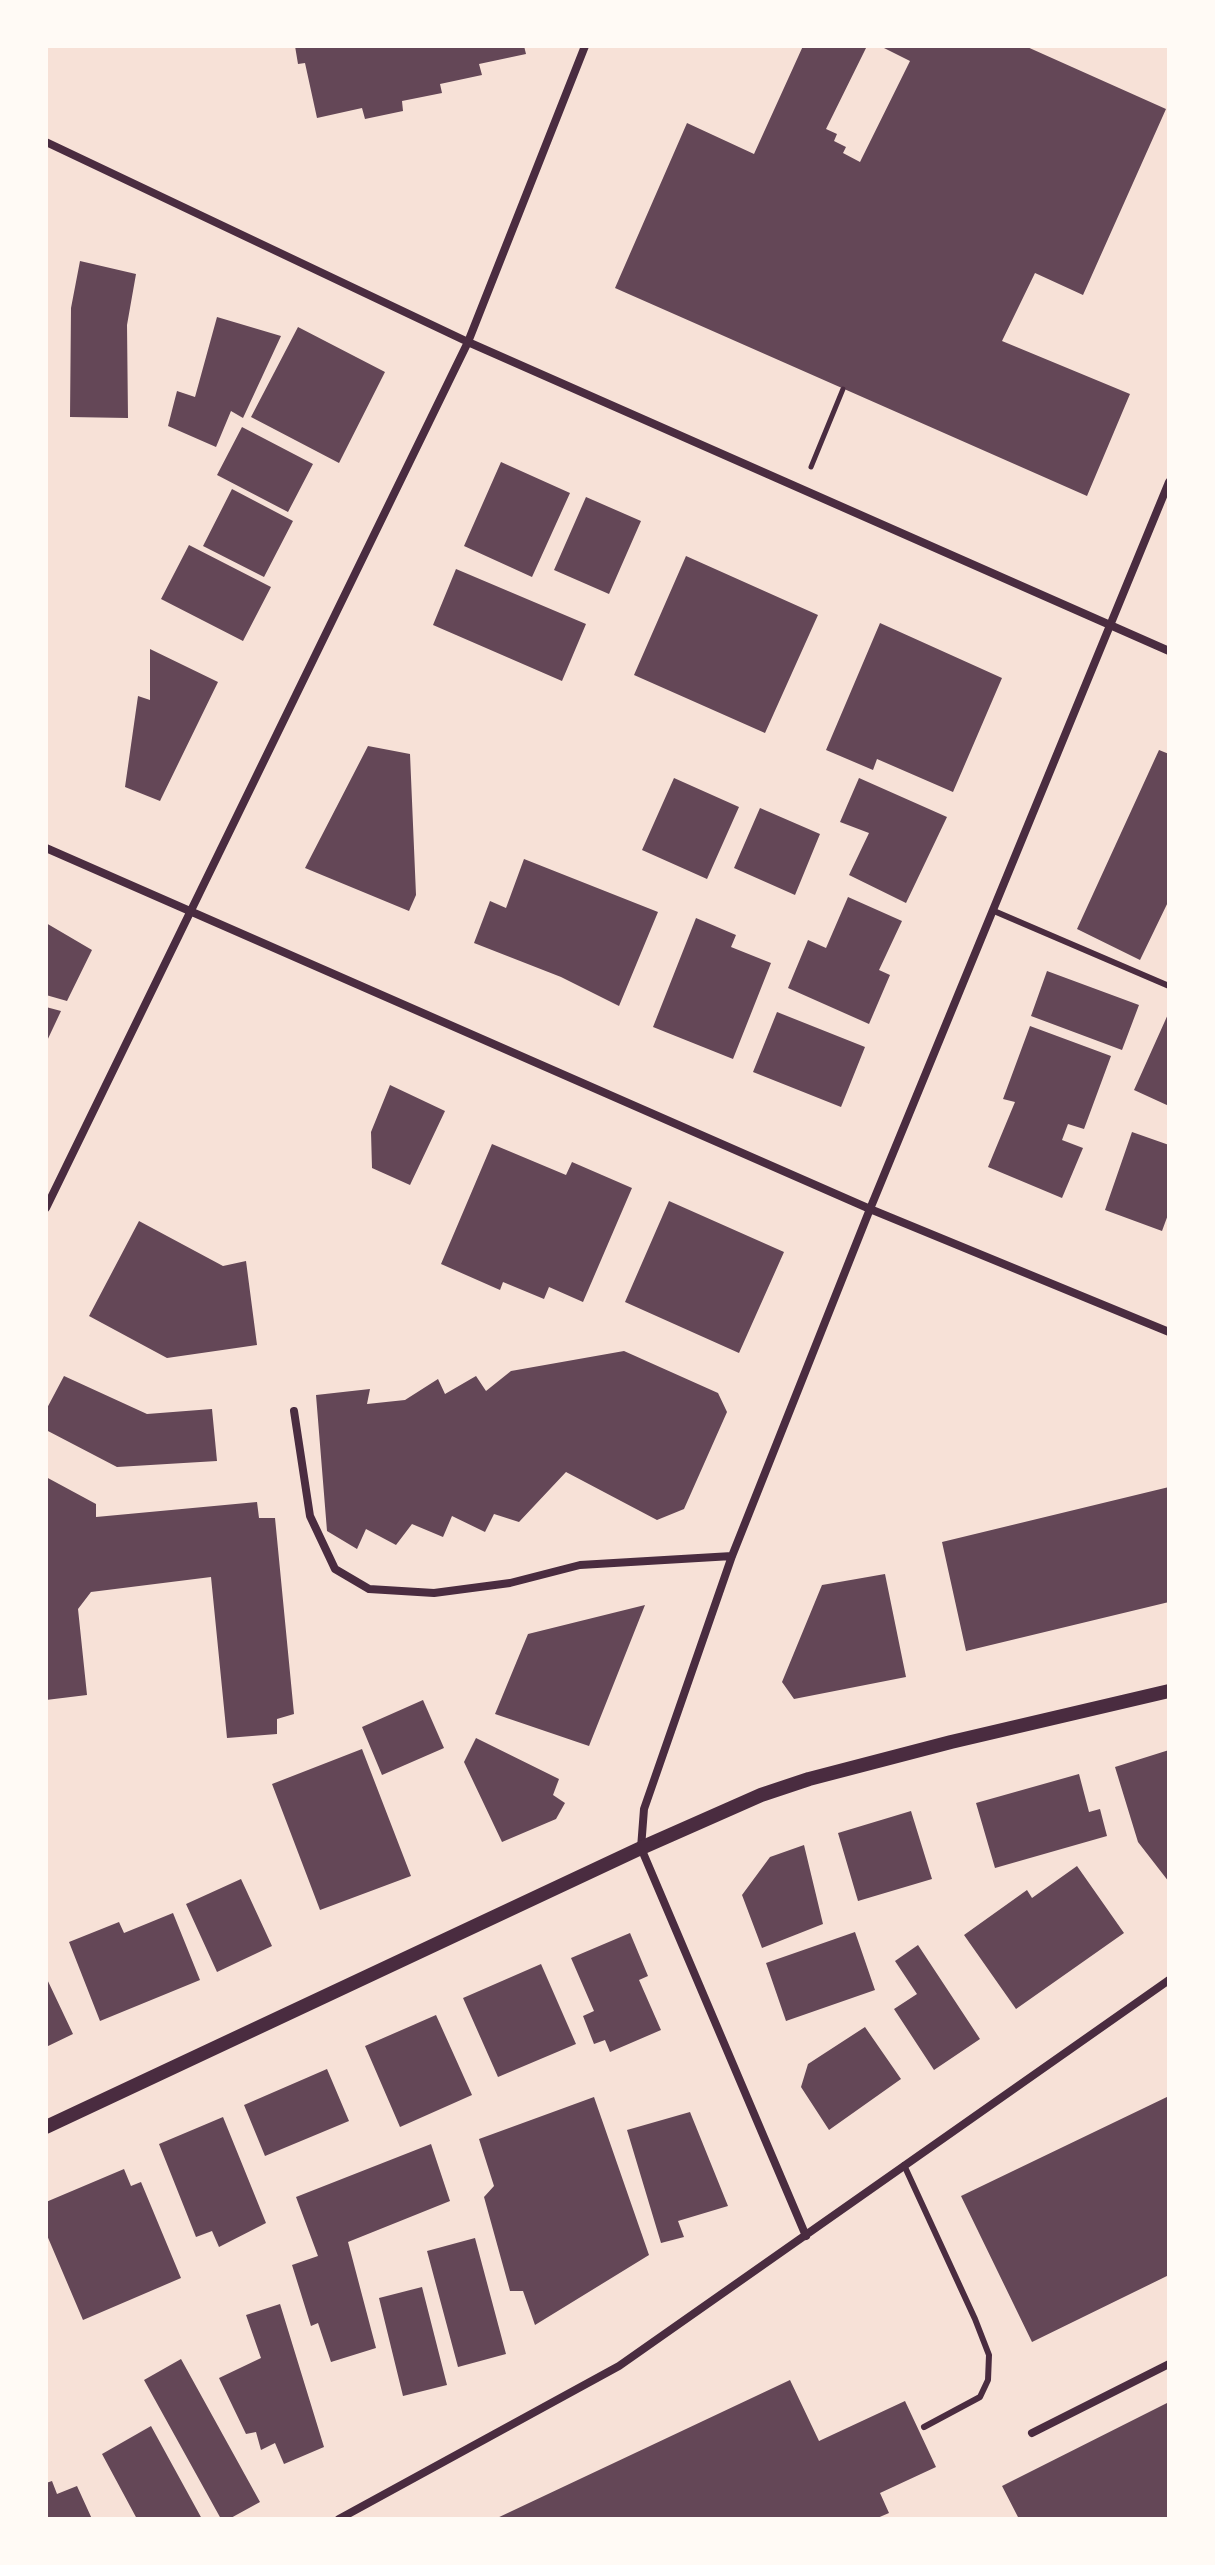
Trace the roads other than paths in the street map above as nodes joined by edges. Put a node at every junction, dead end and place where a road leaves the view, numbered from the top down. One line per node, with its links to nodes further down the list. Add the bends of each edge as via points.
1 (585, 46): 3 (street)
2 (46, 142): 3 (street)
3 (468, 342): 5 (street); 8 (street)
4 (1169, 482): 5 (street)
5 (1108, 625): 6 (street); 9 (street)
6 (1169, 651)
7 (46, 848): 8 (street)
8 (190, 909): 11 (street); 12 (street)
9 (994, 911): 10 (lane); 12 (street)
10 (1169, 986)
11 (46, 1208)
12 (870, 1209): 13 (street); 15 (street)
13 (1169, 1332)
14 (294, 1411): 15 (street, via 310,1516 335,1569 369,1589 434,1593 510,1583 580,1565)
15 (732, 1556): 17 (street, via 644,1809)
16 (1169, 1691): 17 (street, via 809,1779)
17 (641, 1848): 19 (street); 21 (street)
18 (1169, 1980): 20 (street)
19 (46, 2127)
20 (904, 2165): 21 (street); 23 (lane, via 989,2355 988,2380 980,2397)
21 (806, 2236): 25 (street, via 619,2366)
22 (1169, 2364): 24 (street)
23 (924, 2427)
24 (1032, 2433)
25 (339, 2519)

